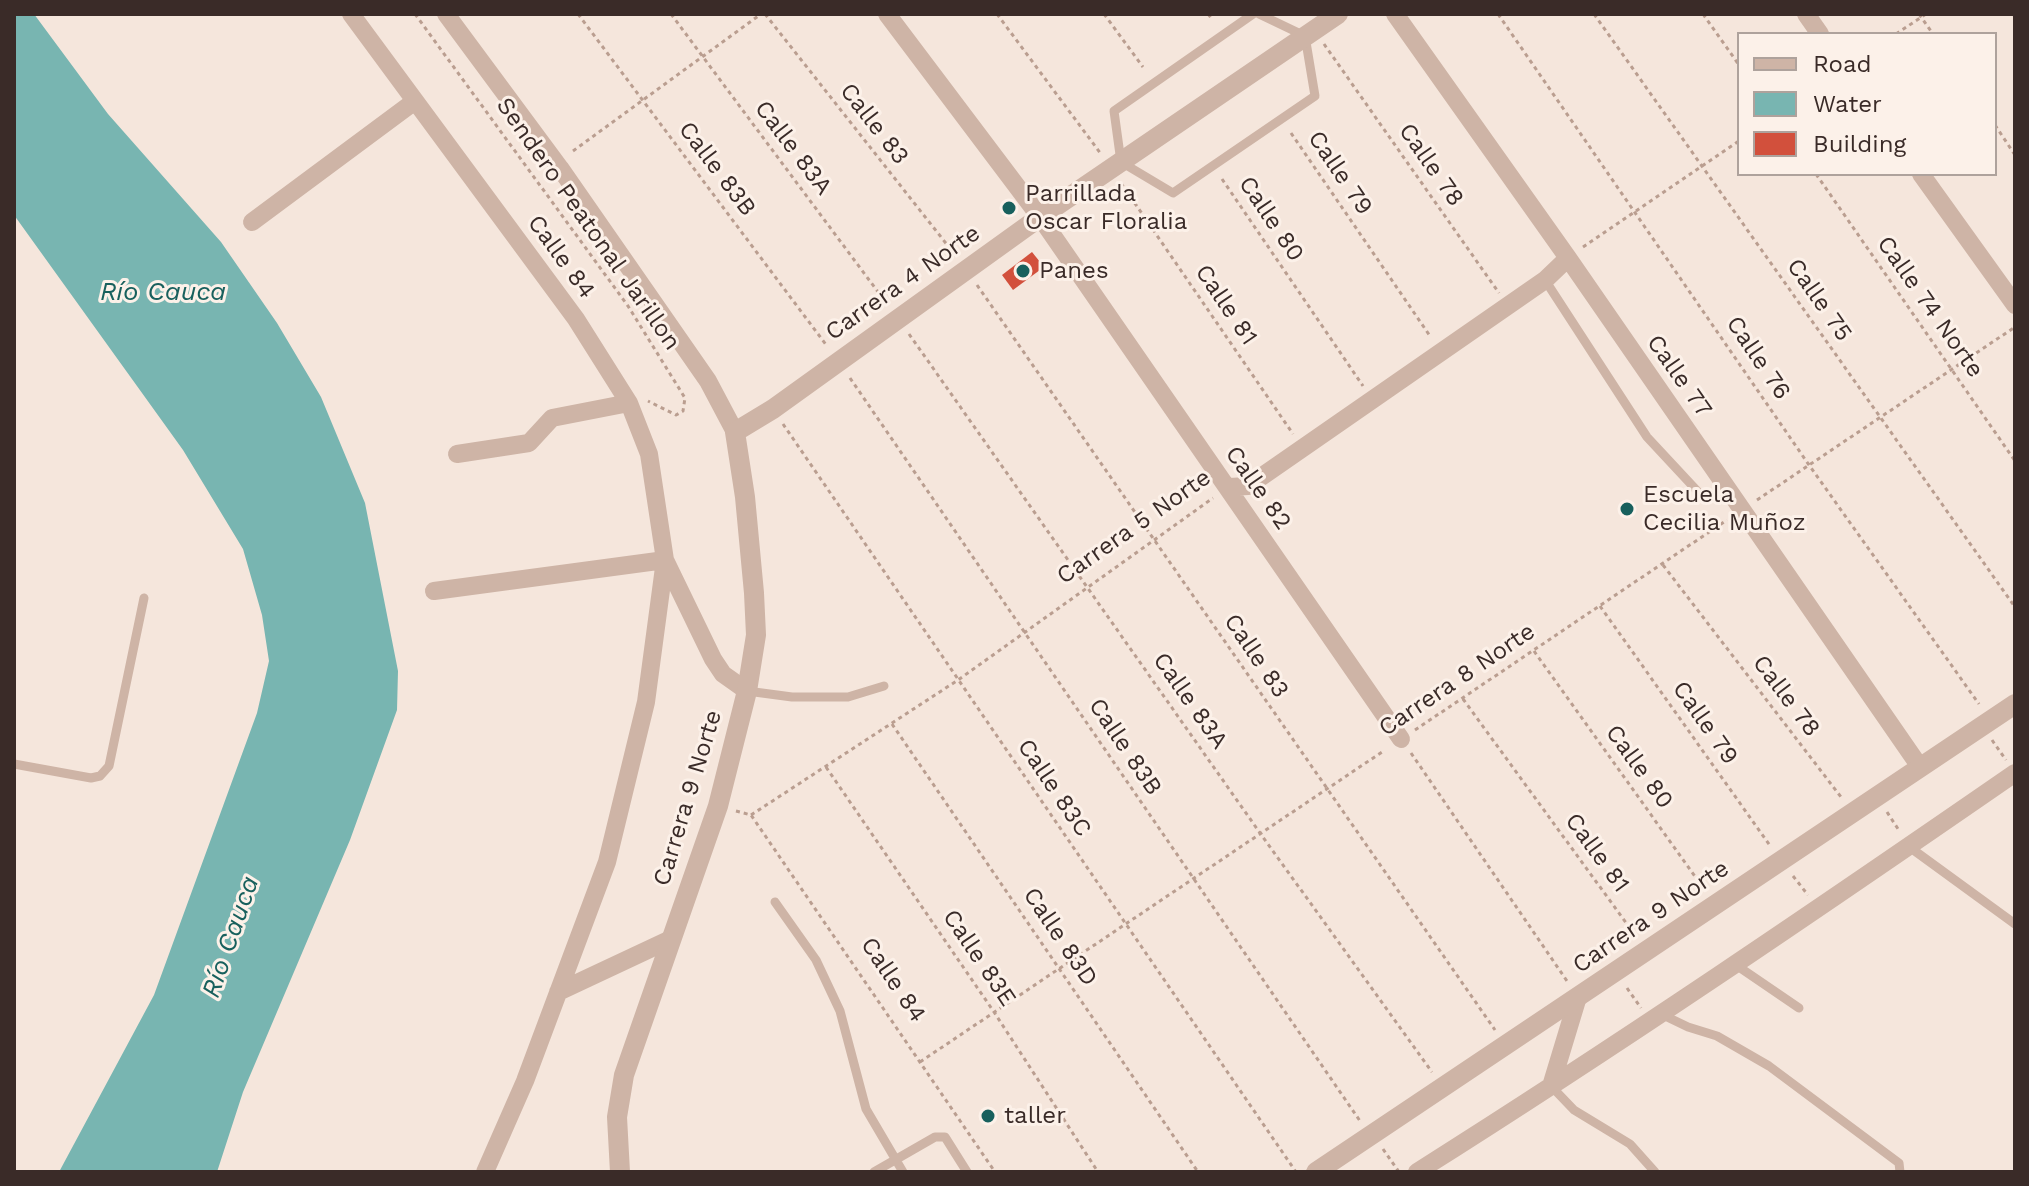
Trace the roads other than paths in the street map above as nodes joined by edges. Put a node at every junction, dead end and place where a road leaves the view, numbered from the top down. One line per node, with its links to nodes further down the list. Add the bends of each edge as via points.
1 (351, 14): 10 (street, Calle 84)
2 (446, 14): 19 (street, Calle 84, via 708,381)
3 (887, 14): 13 (street, Calle 82)
4 (1256, 14): 9 (lane); 11 (lane, via 1114,111)
5 (1338, 14): 9 (street, Carrera 4 Norte)
6 (1395, 14): 15 (street, Calle 77)
7 (1806, 14): 8 (street)
8 (1819, 32)
9 (1315, 40): 11 (street, Carrera 4 Norte); 11 (lane, via 1315,96 1173,193)
10 (415, 101): 14 (street); 18 (street, Calle 84, via 576,319)
11 (1120, 172): 13 (street, Carrera 4 Norte)
12 (1922, 176): 17 (street)
13 (1040, 217): 19 (street, Carrera 4 Norte); 21 (street, Calle 82)
14 (252, 222)
15 (1568, 258): 16 (street, Carrera 5 Norte); 22 (street, Calle 77)
16 (1545, 280): 21 (street, Carrera 5 Norte, via 1248,486); 22 (lane, via 1647,437 1701,495)
17 (2015, 305)
18 (629, 403): 20 (street, via 552,418 529,443); 23 (street, Calle 84, via 649,454)
19 (735, 432): 27 (street, Carrera 9 Norte, via 756,635)
20 (457, 454)
21 (1229, 487): 29 (street, Calle 82)
22 (1727, 488): 31 (street, Calle 77)
23 (665, 560): 24 (street); 27 (street, via 713,659 723,674); 38 (street, via 646,702 611,847)
24 (434, 591)
25 (144, 598): 30 (lane, via 109,766 91,778)
26 (884, 686): 27 (lane, via 848,697)
27 (747, 691): 36 (street, Carrera 9 Norte, via 718,806)
28 (2015, 704): 31 (street, Carrera 9 Norte)
29 (1401, 739)
30 (14, 764)
31 (1920, 767): 39 (street, Carrera 9 Norte)
32 (2015, 773): 33 (street)
33 (1908, 846): 35 (lane); 37 (street)
34 (775, 902): 43 (lane, via 816,960 840,1011 866,1109)
35 (2015, 924)
36 (671, 939): 38 (street); 45 (street, Carrera 9 Norte, via 624,1075 617,1117)
37 (1736, 965): 40 (lane); 41 (street)
38 (558, 992): 44 (street)
39 (1578, 997): 42 (street); 49 (street, Carrera 9 Norte)
40 (1799, 1008)
41 (1655, 1018): 42 (street); 52 (lane, via 1717,1036 1769,1066 1899,1163)
42 (1551, 1086): 50 (street); 51 (lane, via 1574,1110 1630,1144)
43 (896, 1159): 46 (lane); 47 (lane); 48 (lane, via 935,1137 945,1137)
44 (485, 1172)
45 (620, 1172)
46 (874, 1172)
47 (903, 1172)
48 (967, 1172)
49 (1316, 1172)
50 (1417, 1172)
51 (1655, 1172)
52 (1900, 1172)

